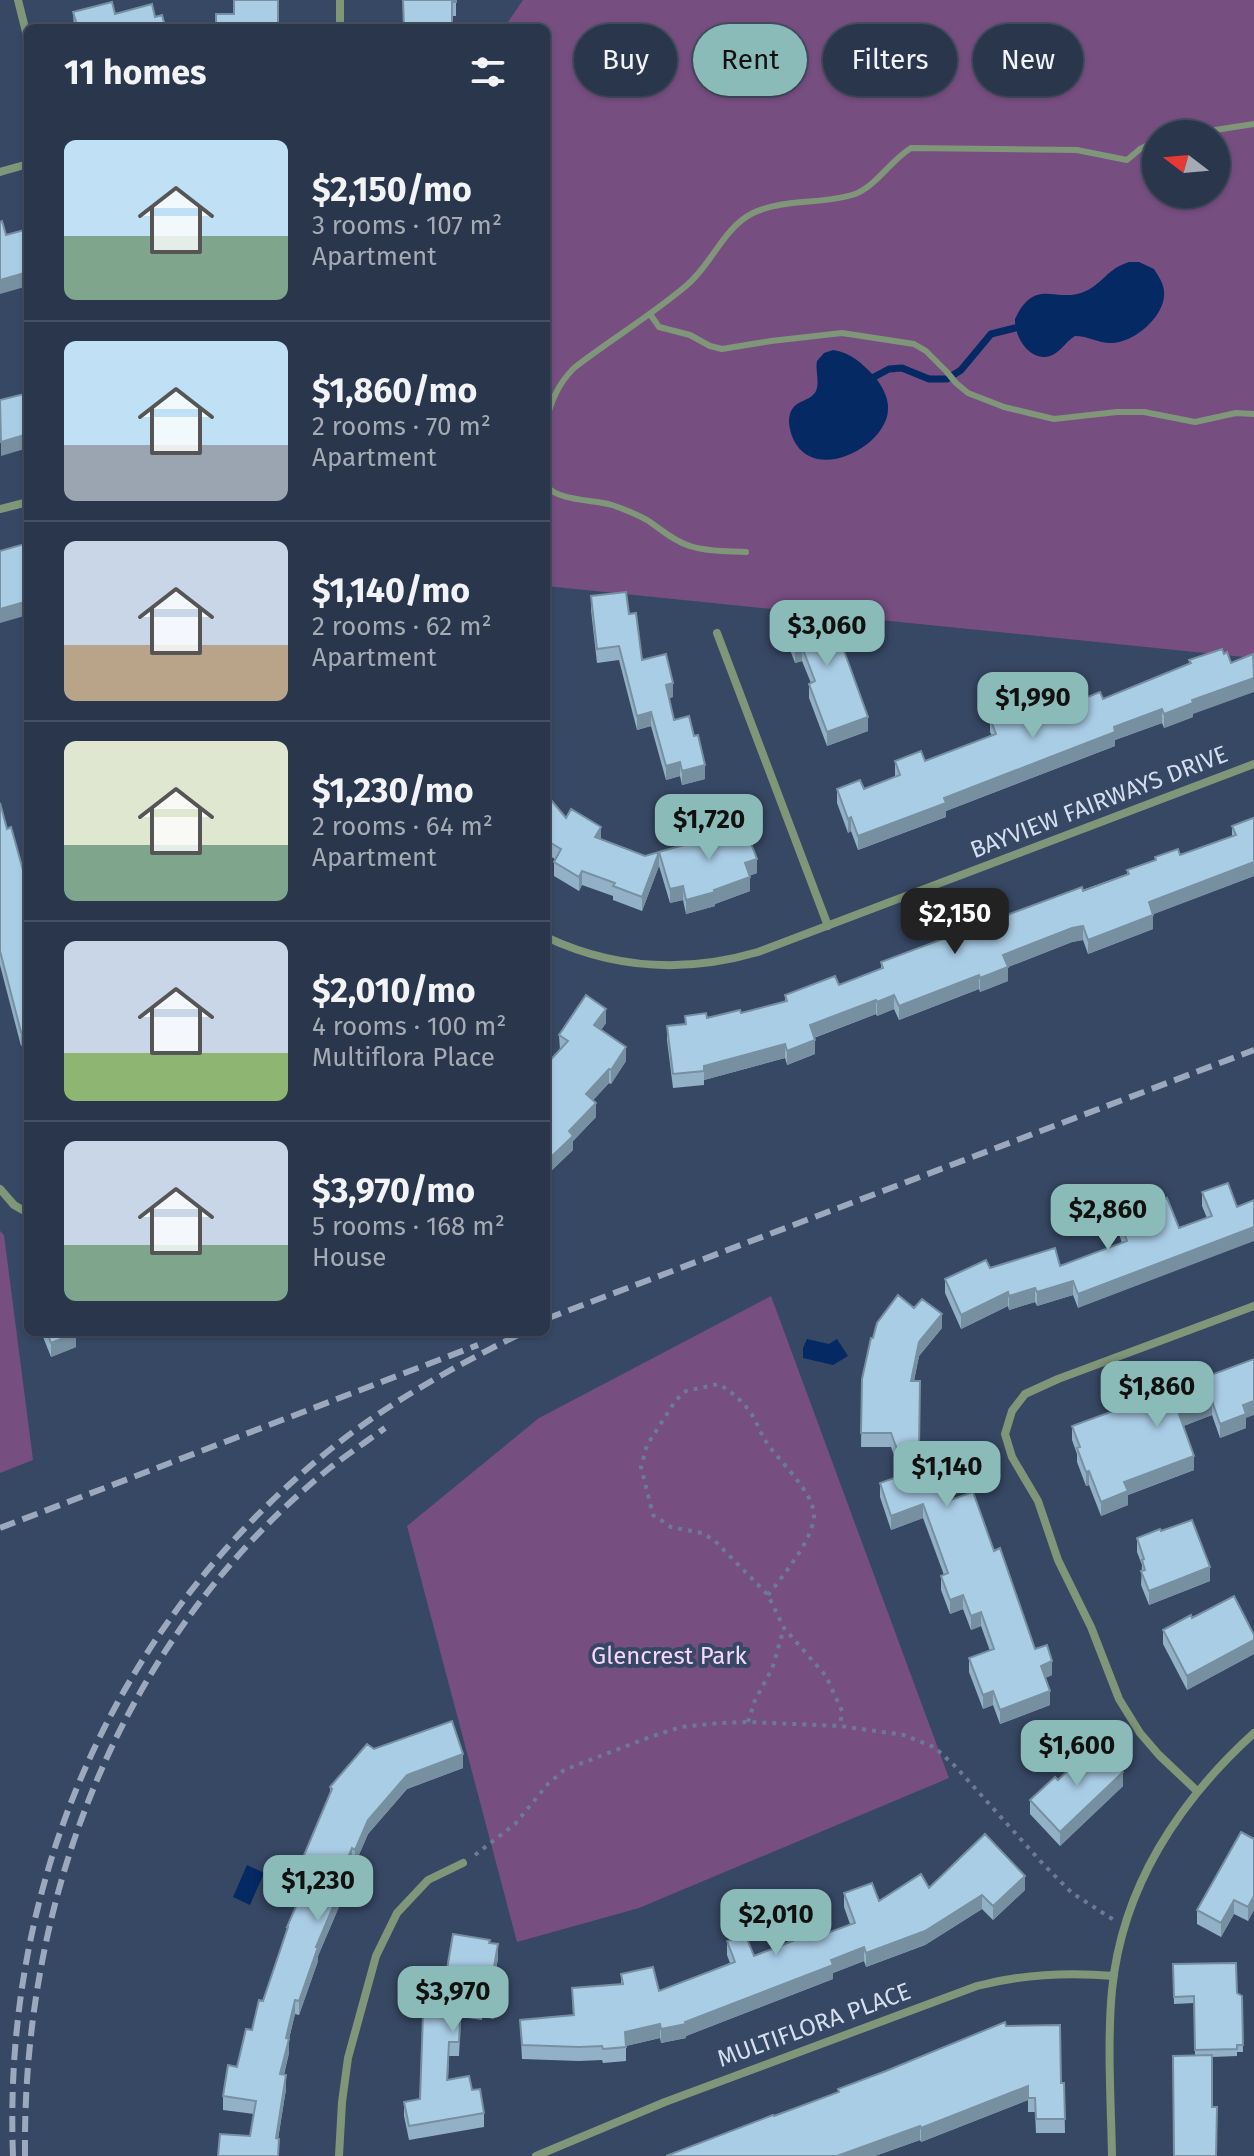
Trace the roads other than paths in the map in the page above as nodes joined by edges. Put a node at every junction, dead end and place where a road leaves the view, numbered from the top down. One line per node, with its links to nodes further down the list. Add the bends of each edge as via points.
1 (18, 0): 3 (street)
2 (340, 0): 4 (street)
3 (24, 24)
4 (340, 24)
5 (1254, 124): 6 (lane)
6 (1230, 128)
7 (1142, 148): 10 (lane, via 1127,160 1077,150 911,148 853,194 751,214 689,284)
8 (24, 165): 9 (street)
9 (0, 172)
10 (650, 314): 11 (lane, via 564,378); 12 (lane, via 659,327 710,346 732,348 842,333 914,344 968,393 1054,419 1144,412 1195,422)
11 (550, 409)
12 (1254, 414)
13 (550, 490): 16 (lane, via 623,509 691,547)
14 (24, 503): 15 (street)
15 (0, 509)
16 (746, 552)
17 (717, 633): 19 (street)
18 (1254, 764): 19 (street, BAYVIEW FAIRWAYS DRIVE)
19 (828, 926): 20 (street, BAYVIEW FAIRWAYS DRIVE, via 746,956 688,966 606,959)
20 (550, 940)
21 (0, 1189): 22 (street)
22 (24, 1211)
23 (1254, 1306): 25 (street, via 1025,1394 1012,1411 1005,1434 1119,1699 1150,1744)
24 (1254, 1733): 25 (street)
25 (1197, 1791): 27 (street, via 1147,1871 1125,1926)
26 (463, 1863): 28 (street, via 428,1880 397,1913 376,1956 348,2058)
27 (1114, 1976): 29 (street, MULTIFLORA PLACE, via 1044,1974 977,1986); 30 (street)
28 (339, 2156)
29 (536, 2156)
30 (1112, 2156)

